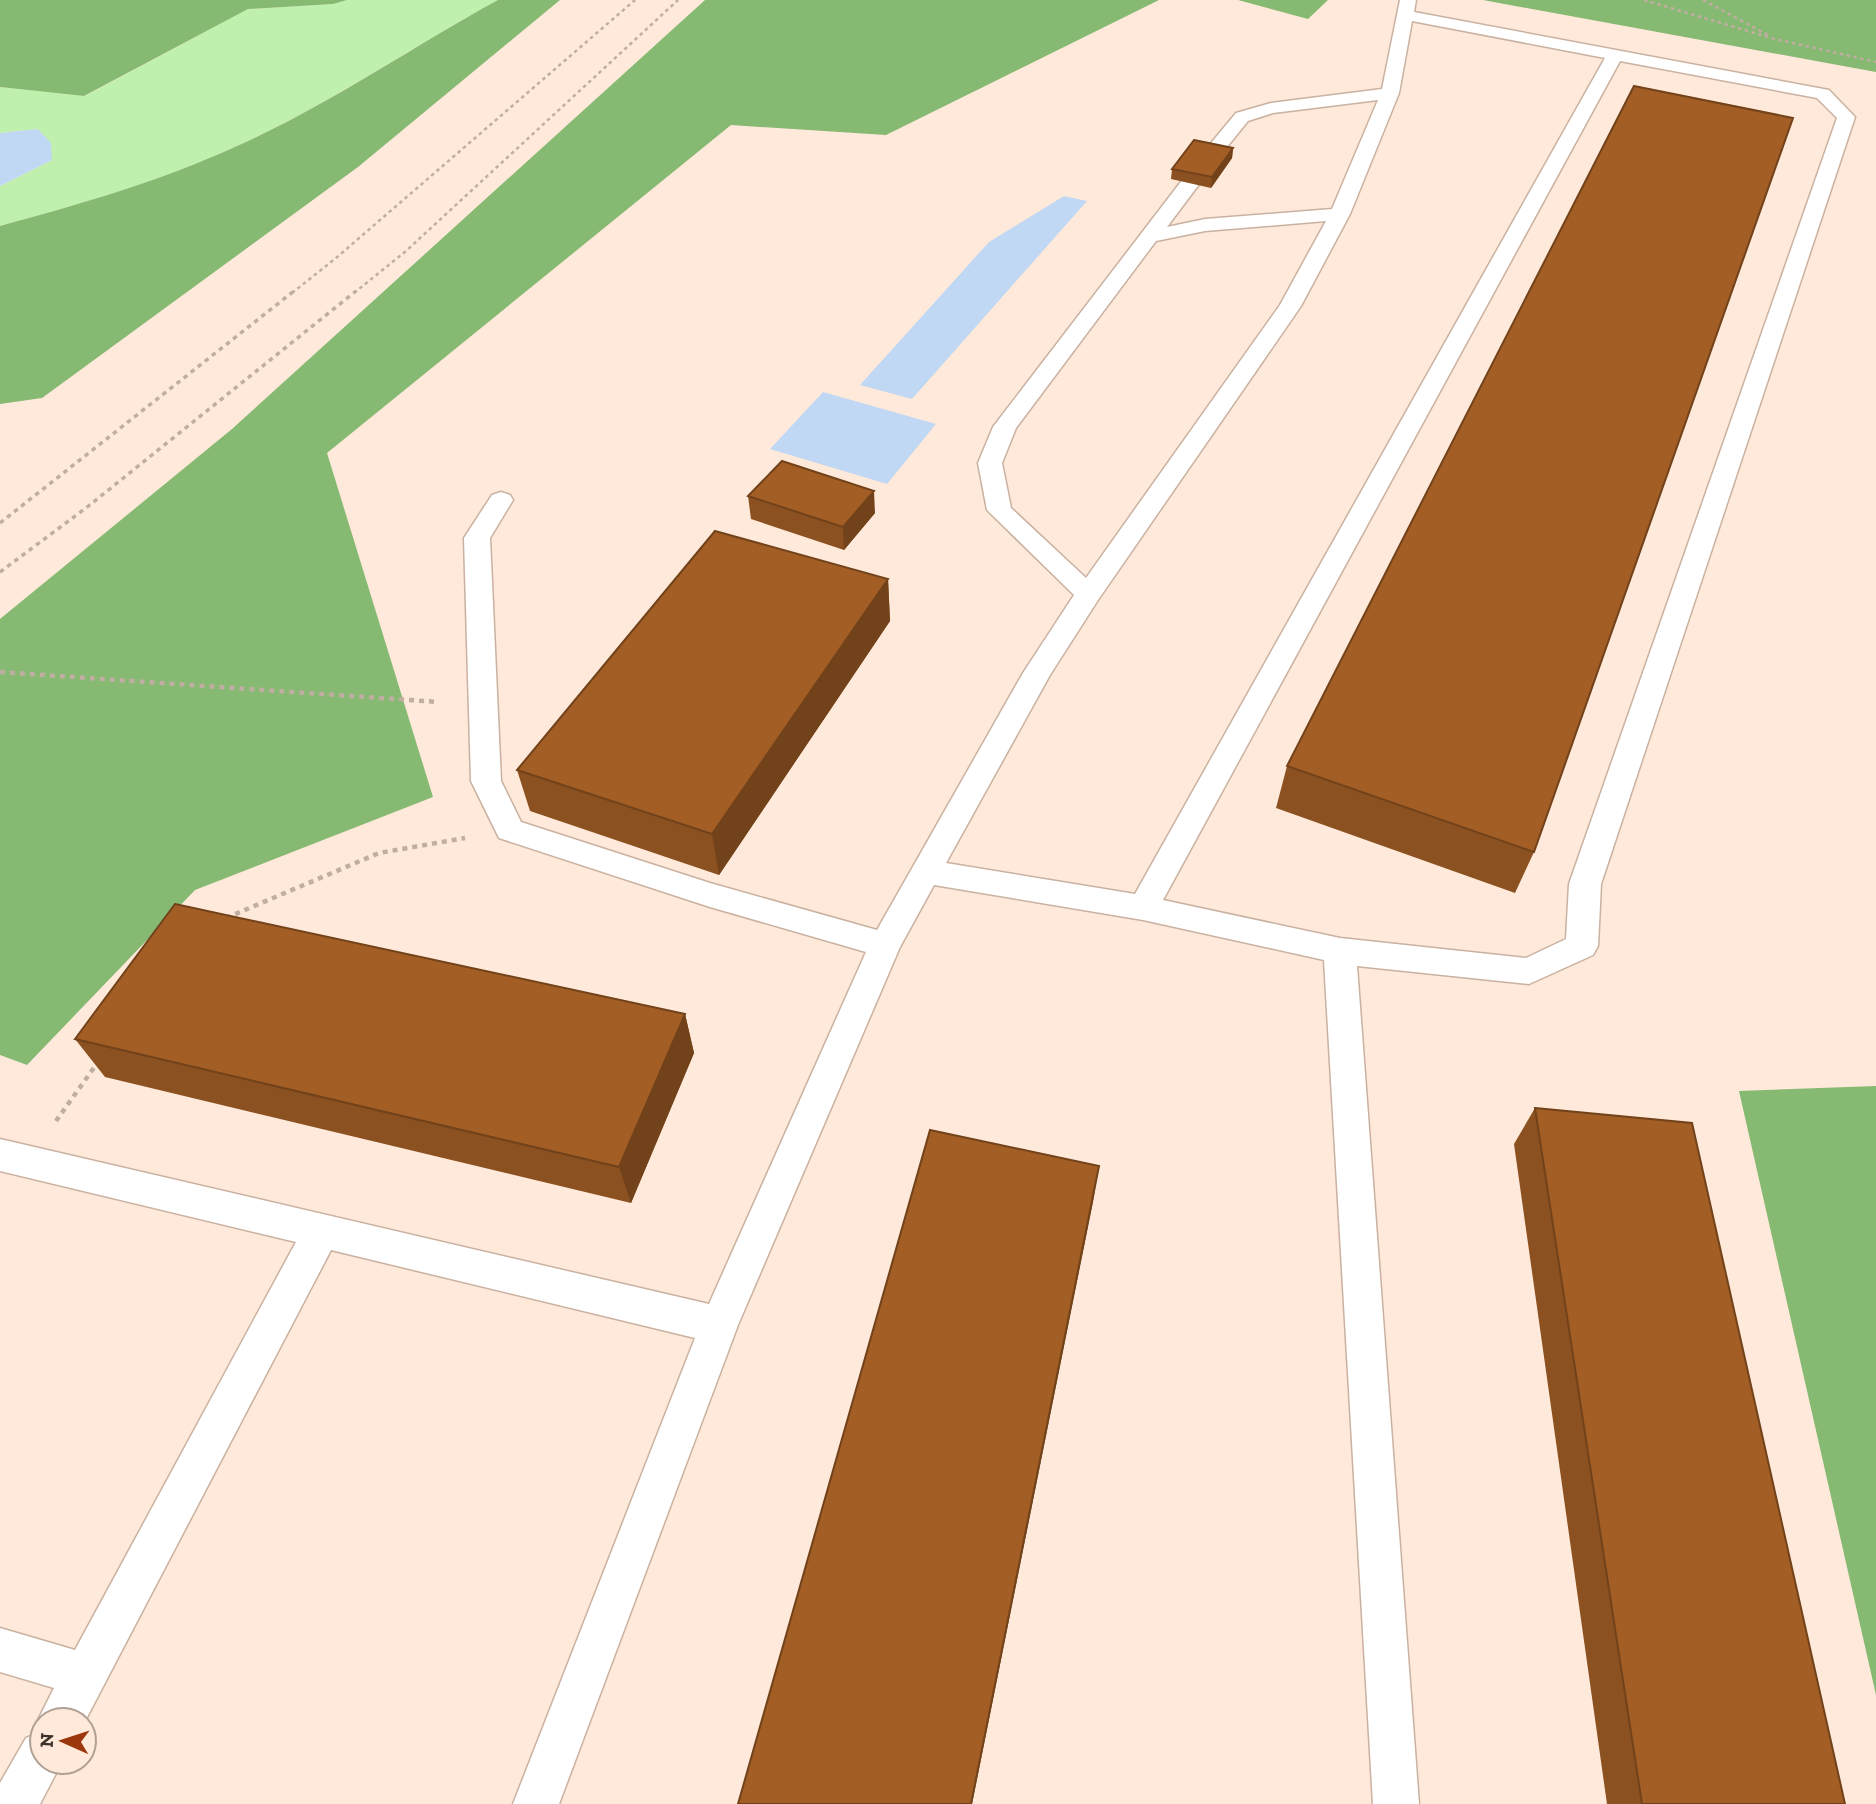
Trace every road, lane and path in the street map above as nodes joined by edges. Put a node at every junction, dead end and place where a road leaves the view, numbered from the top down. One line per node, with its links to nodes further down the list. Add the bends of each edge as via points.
1 (635, 0): 15 (path, via 337,258)
2 (678, 0): 16 (path, via 406,251)
3 (1644, 0): 6 (path)
4 (1703, 0): 6 (path)
5 (1406, 8): 7 (lane); 9 (lane)
6 (1775, 39): 8 (path)
7 (1615, 55): 22 (lane); 25 (lane, via 1823,94 1846,117 1586,884 1582,946 1530,971)
8 (1876, 62)
9 (1390, 93): 10 (lane, via 1271,108 1242,117); 12 (lane)
10 (1211, 154)
11 (1190, 183): 13 (lane)
12 (1340, 214): 13 (lane, via 1205,225); 17 (lane, via 1290,306)
13 (1152, 236): 17 (lane, via 1005,427 990,463 999,510)
14 (501, 500): 19 (lane, via 477,538)
15 (0, 523)
16 (0, 572)
17 (1088, 594): 21 (lane, via 1037,673)
18 (0, 672): 19 (path)
19 (484, 705): 20 (lane, via 486,781)
20 (510, 830): 23 (path, via 379,853); 24 (lane, via 710,895)
21 (926, 872): 22 (lane); 24 (lane)
22 (1143, 908): 25 (lane)
23 (214, 923)
24 (885, 945): 29 (lane)
25 (1340, 951): 36 (lane)
26 (100, 1059): 27 (path)
27 (14, 1158): 28 (lane)
28 (323, 1231): 29 (lane); 31 (lane)
29 (719, 1325): 35 (lane)
30 (0, 1650): 31 (lane)
31 (86, 1675): 32 (lane)
32 (69, 1706)
33 (30, 1776): 34 (lane)
34 (14, 1804)
35 (536, 1804)
36 (1396, 1804)

